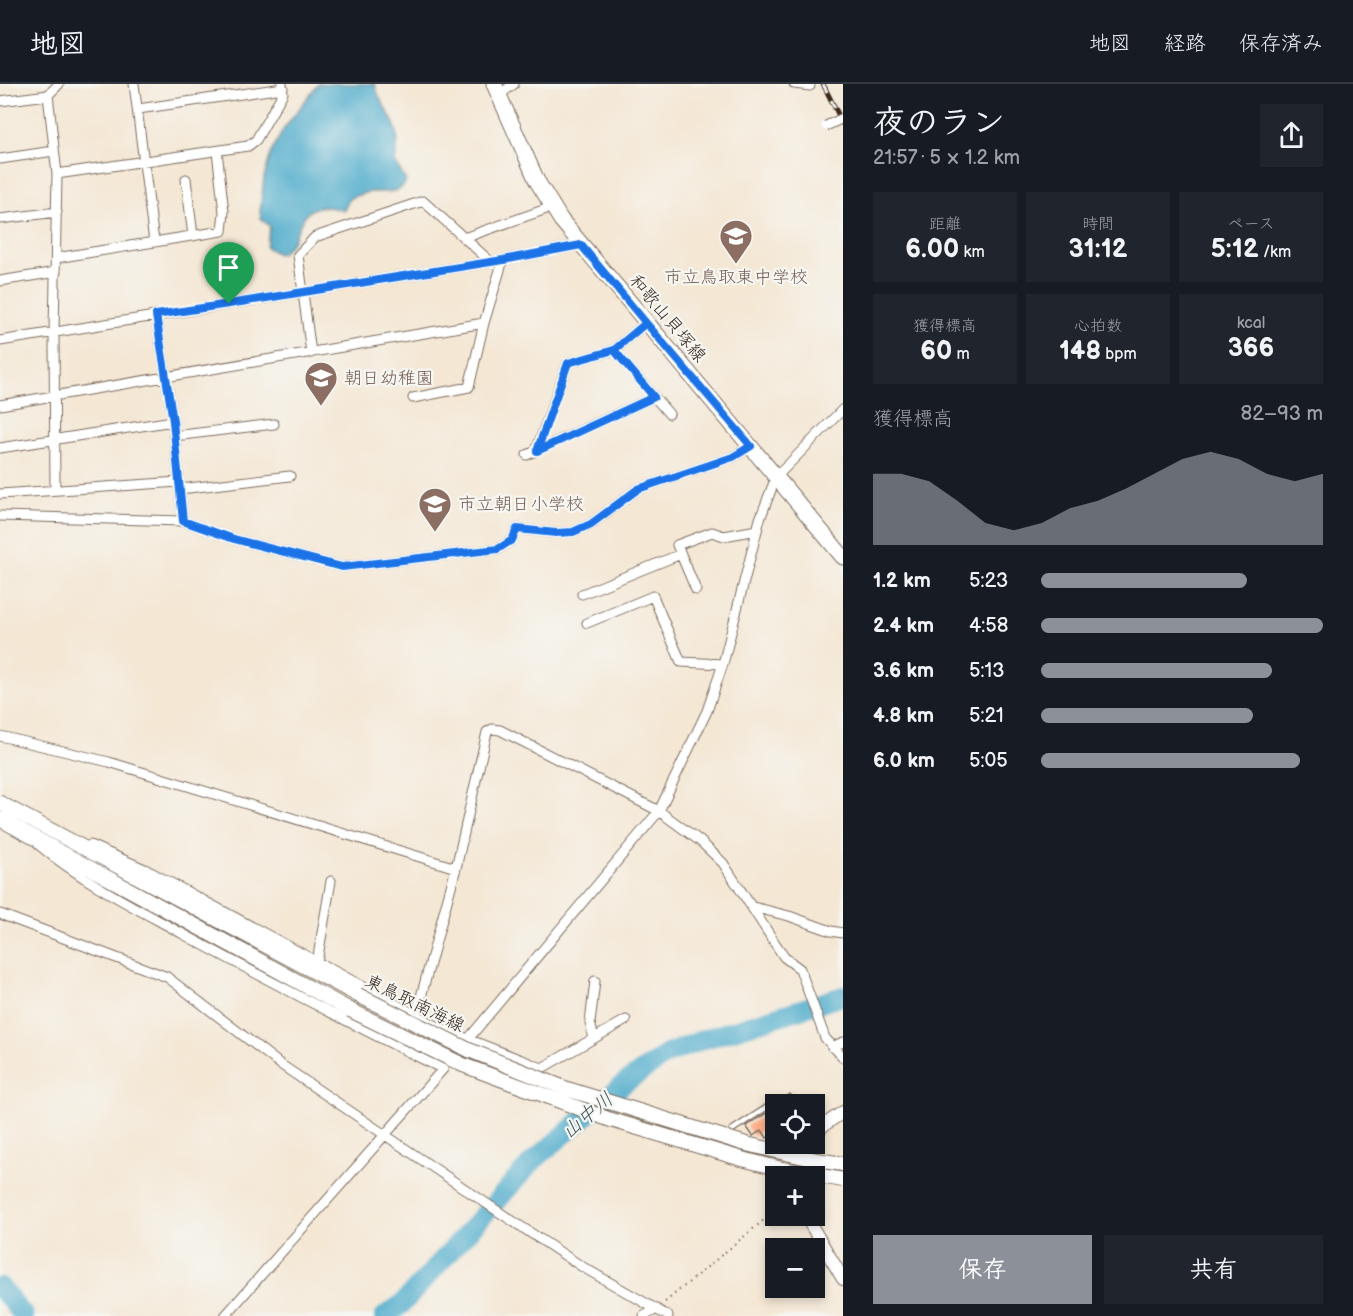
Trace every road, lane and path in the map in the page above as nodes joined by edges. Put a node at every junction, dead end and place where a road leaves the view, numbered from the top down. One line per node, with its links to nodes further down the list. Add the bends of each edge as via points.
1 (59, 84): 8 (street)
2 (134, 84): 10 (street)
3 (514, 84): 7 (street)
4 (794, 84): 5 (street)
5 (809, 84)
6 (282, 86): 10 (street); 14 (street, via 284,93 256,140 248,146)
7 (496, 90): 19 (main road, 和歌山貝塚線)
8 (48, 95): 9 (street); 13 (street)
9 (0, 101)
10 (138, 109): 16 (street)
11 (843, 118): 12 (street, bridge)
12 (826, 126)
13 (54, 151): 15 (street); 17 (street)
14 (217, 151): 16 (street); 22 (street, via 224,212 222,231)
15 (0, 159)
16 (145, 161): 17 (street); 24 (street)
17 (57, 174): 20 (street)
18 (186, 179): 22 (street)
19 (552, 207): 23 (street); 25 (main road, 和歌山貝塚線)
20 (57, 212): 21 (street); 26 (street)
21 (0, 219)
22 (193, 236): 24 (street)
23 (464, 238): 28 (street); 31 (street, via 423,201 315,237 298,255)
24 (154, 242): 26 (street)
25 (581, 245): 27 (street); 34 (main road, 和歌山貝塚線)
26 (56, 258): 29 (street)
27 (503, 260): 28 (street); 33 (street)
28 (491, 262): 31 (street)
29 (56, 272): 30 (street); 35 (street)
30 (0, 281)
31 (303, 292): 32 (street); 38 (street)
32 (156, 315): 35 (street); 39 (street)
33 (484, 323): 38 (street); 42 (street, via 469,387)
34 (646, 323): 37 (street); 50 (main road, 和歌山貝塚線)
35 (54, 332): 36 (street); 40 (street)
36 (0, 341)
37 (614, 350): 41 (street); 52 (street, via 568,363)
38 (310, 353): 39 (street)
39 (166, 378): 40 (street); 46 (street)
40 (56, 397): 43 (street); 49 (street)
41 (654, 397): 45 (street); 52 (street)
42 (413, 398)
43 (0, 405)
44 (843, 409): 55 (street)
45 (669, 414)
46 (173, 421): 48 (street); 49 (street)
47 (274, 424): 48 (street)
48 (174, 436): 56 (street)
49 (54, 439): 51 (street); 57 (street)
50 (751, 446): 55 (main road, 和歌山貝塚線); 60 (street, via 733,457 638,489 591,524 573,532 517,529 512,540 498,549 342,567 234,539)
51 (0, 448)
52 (537, 451): 53 (street)
53 (527, 455)
54 (290, 476): 56 (street)
55 (776, 477): 61 (street); 63 (main road, 和歌山貝塚線)
56 (180, 485): 57 (street); 60 (street)
57 (54, 490): 58 (street)
58 (0, 494)
59 (0, 516): 60 (street)
60 (183, 521)
61 (757, 530): 62 (street, via 724,536 712,532 677,545); 67 (street)
62 (681, 554): 64 (street); 65 (street)
63 (843, 557)
64 (696, 590)
65 (582, 594)
66 (587, 623): 67 (street, via 653,596 681,662)
67 (723, 664): 70 (street, via 707,711)
68 (0, 736): 74 (street, via 109,762)
69 (0, 803): 73 (main road, 東鳥取南海線)
70 (659, 811): 74 (street, via 492,729 487,732); 76 (street, via 723,863); 84 (street)
71 (0, 819): 72 (main road, 東鳥取南海線)
72 (22, 831): 88 (street, via 65,867 123,901 264,979); 95 (main road, 東鳥取南海線, bridge, via 351,1010 463,1065 598,1115 742,1159)
73 (52, 831): 79 (street, via 145,869); 94 (main road, 東鳥取南海線, bridge, via 469,1050 567,1089 746,1144)
74 (456, 868): 81 (street)
75 (331, 881): 79 (street)
76 (753, 908): 78 (street); 86 (street, via 784,957 800,969 821,1030)
77 (0, 914): 93 (street, via 167,977 280,1064)
78 (843, 933)
79 (317, 962): 81 (street)
80 (595, 981): 83 (street, via 590,1023)
81 (416, 1015): 84 (street)
82 (626, 1020): 83 (street)
83 (594, 1038): 84 (street, via 542,1068)
84 (467, 1040): 88 (street)
85 (843, 1042): 86 (street)
86 (832, 1047): 87 (street)
87 (843, 1057)
88 (443, 1069): 93 (street)
89 (765, 1108): 92 (lane)
90 (843, 1112): 91 (street)
91 (825, 1124)
92 (732, 1130)
93 (385, 1134): 99 (street, via 581,1266); 100 (street)
94 (843, 1164)
95 (843, 1180)
96 (765, 1219): 99 (path)
97 (812, 1226): 98 (street)
98 (843, 1279)
99 (657, 1309): 101 (street); 102 (street)
100 (225, 1316)
101 (644, 1316)
102 (668, 1316)

